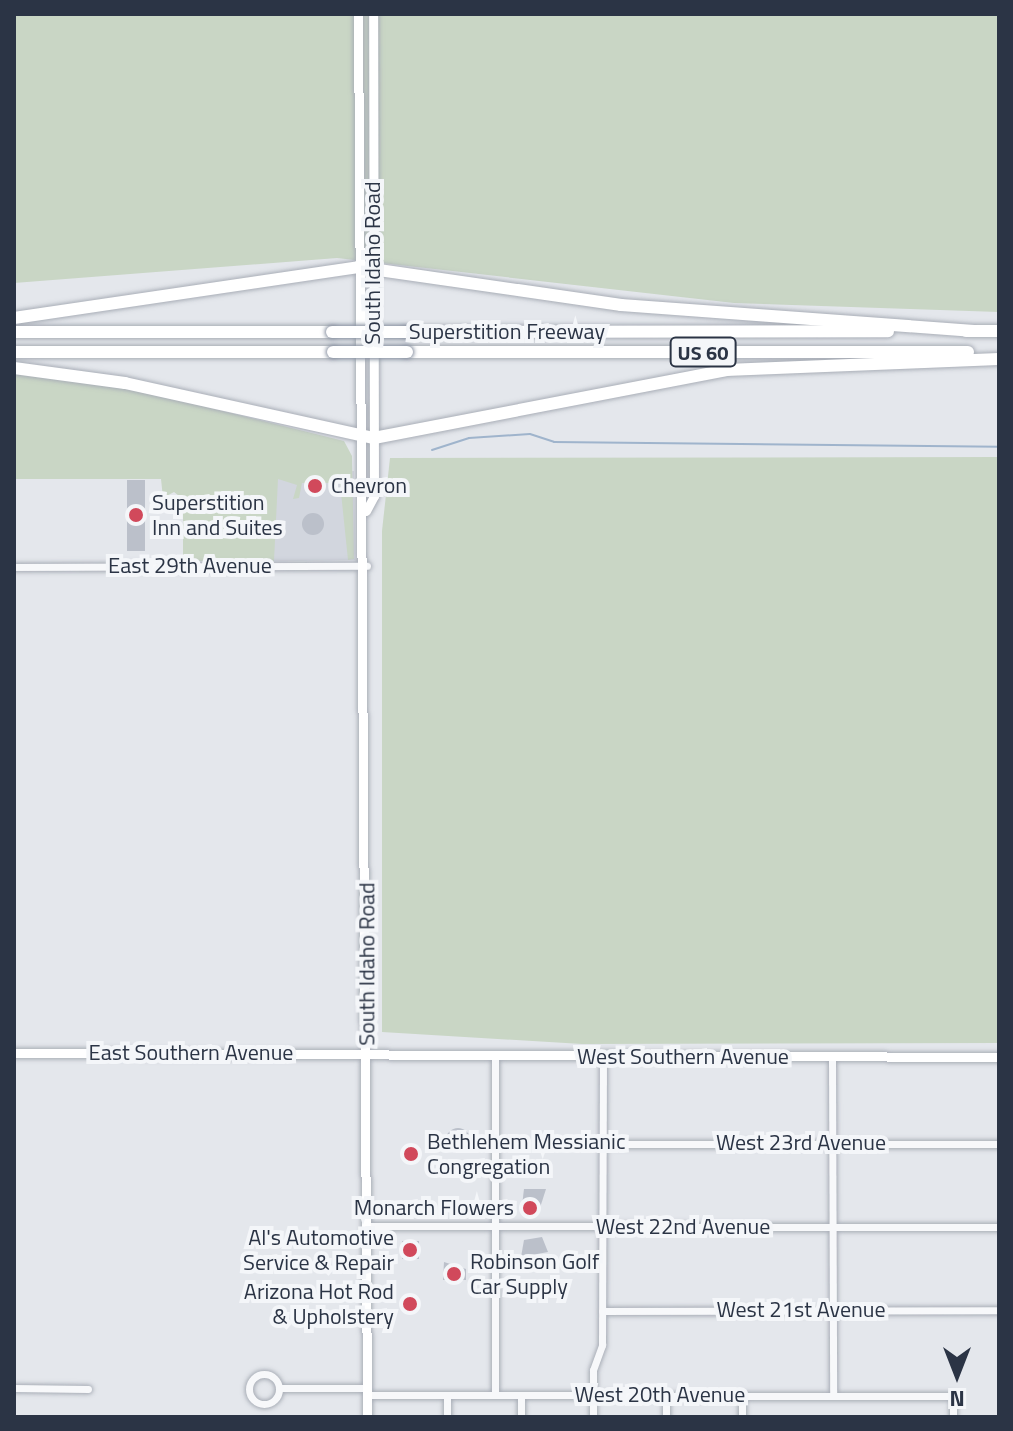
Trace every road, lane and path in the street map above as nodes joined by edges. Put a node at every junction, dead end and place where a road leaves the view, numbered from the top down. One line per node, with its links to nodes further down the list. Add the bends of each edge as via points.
1 (358, 14): 3 (main road, South Idaho Road)
2 (373, 14): 4 (main road, South Idaho Road)
3 (358, 267): 4 (highway); 5 (highway); 13 (main road, South Idaho Road)
4 (373, 268): 6 (highway, via 621,305); 14 (main road, South Idaho Road)
5 (14, 318)
6 (974, 331): 7 (highway, Superstition Freeway / US 60); 8 (highway, Superstition Freeway / US 60, bridge)
7 (999, 331)
8 (14, 332)
9 (14, 352): 10 (highway, Superstition Freeway / US 60, bridge)
10 (999, 352)
11 (999, 359): 14 (highway, via 726,370)
12 (14, 368): 13 (highway, via 125,383)
13 (359, 437): 14 (highway); 15 (main road, South Idaho Road)
14 (374, 438): 15 (main road, South Idaho Road, via 374,496)
15 (366, 511): 16 (main road, South Idaho Road)
16 (367, 566): 17 (street, East 29th Avenue); 19 (main road, South Idaho Road)
17 (14, 567)
18 (14, 1053): 19 (main road, East Southern Avenue)
19 (367, 1053): 20 (main road, West Southern Avenue); 27 (main road, South Idaho Road)
20 (495, 1057): 21 (main road, West Southern Avenue); 28 (street)
21 (603, 1057): 22 (main road, West Southern Avenue); 25 (street)
22 (832, 1057): 23 (main road, West Southern Avenue); 24 (street)
23 (999, 1057)
24 (833, 1143): 25 (street, West 23rd Avenue); 26 (street, West 23rd Avenue); 30 (street)
25 (603, 1144): 29 (street)
26 (999, 1144)
27 (368, 1226): 28 (street, West 22nd Avenue); 38 (main road, South Idaho Road)
28 (495, 1227): 29 (street, West 22nd Avenue); 40 (street)
29 (602, 1227): 30 (street, West 22nd Avenue); 34 (street)
30 (833, 1227): 31 (street, West 22nd Avenue); 32 (street)
31 (999, 1227)
32 (832, 1310): 33 (street, West 21st Avenue); 34 (street, West 21st Avenue); 45 (street)
33 (999, 1310)
34 (602, 1311): 42 (street)
35 (14, 1388): 37 (street)
36 (279, 1388): 36 (street, via 262,1374 250,1392 268,1403); 38 (street, West 20th Avenue)
37 (88, 1389)
38 (367, 1391): 39 (street, West 20th Avenue); 46 (main road, South Idaho Road)
39 (447, 1395): 40 (street, West 20th Avenue); 47 (street)
40 (495, 1395): 41 (street, West 20th Avenue)
41 (521, 1395): 42 (street, West 20th Avenue); 48 (street)
42 (593, 1395): 43 (street, West 20th Avenue); 49 (street)
43 (666, 1395): 44 (street, West 20th Avenue); 50 (street)
44 (742, 1395): 45 (street, West 20th Avenue); 51 (street)
45 (833, 1395): 52 (street, West 20th Avenue, via 953,1396)
46 (367, 1417)
47 (447, 1417)
48 (521, 1417)
49 (593, 1417)
50 (666, 1417)
51 (742, 1417)
52 (953, 1417)

